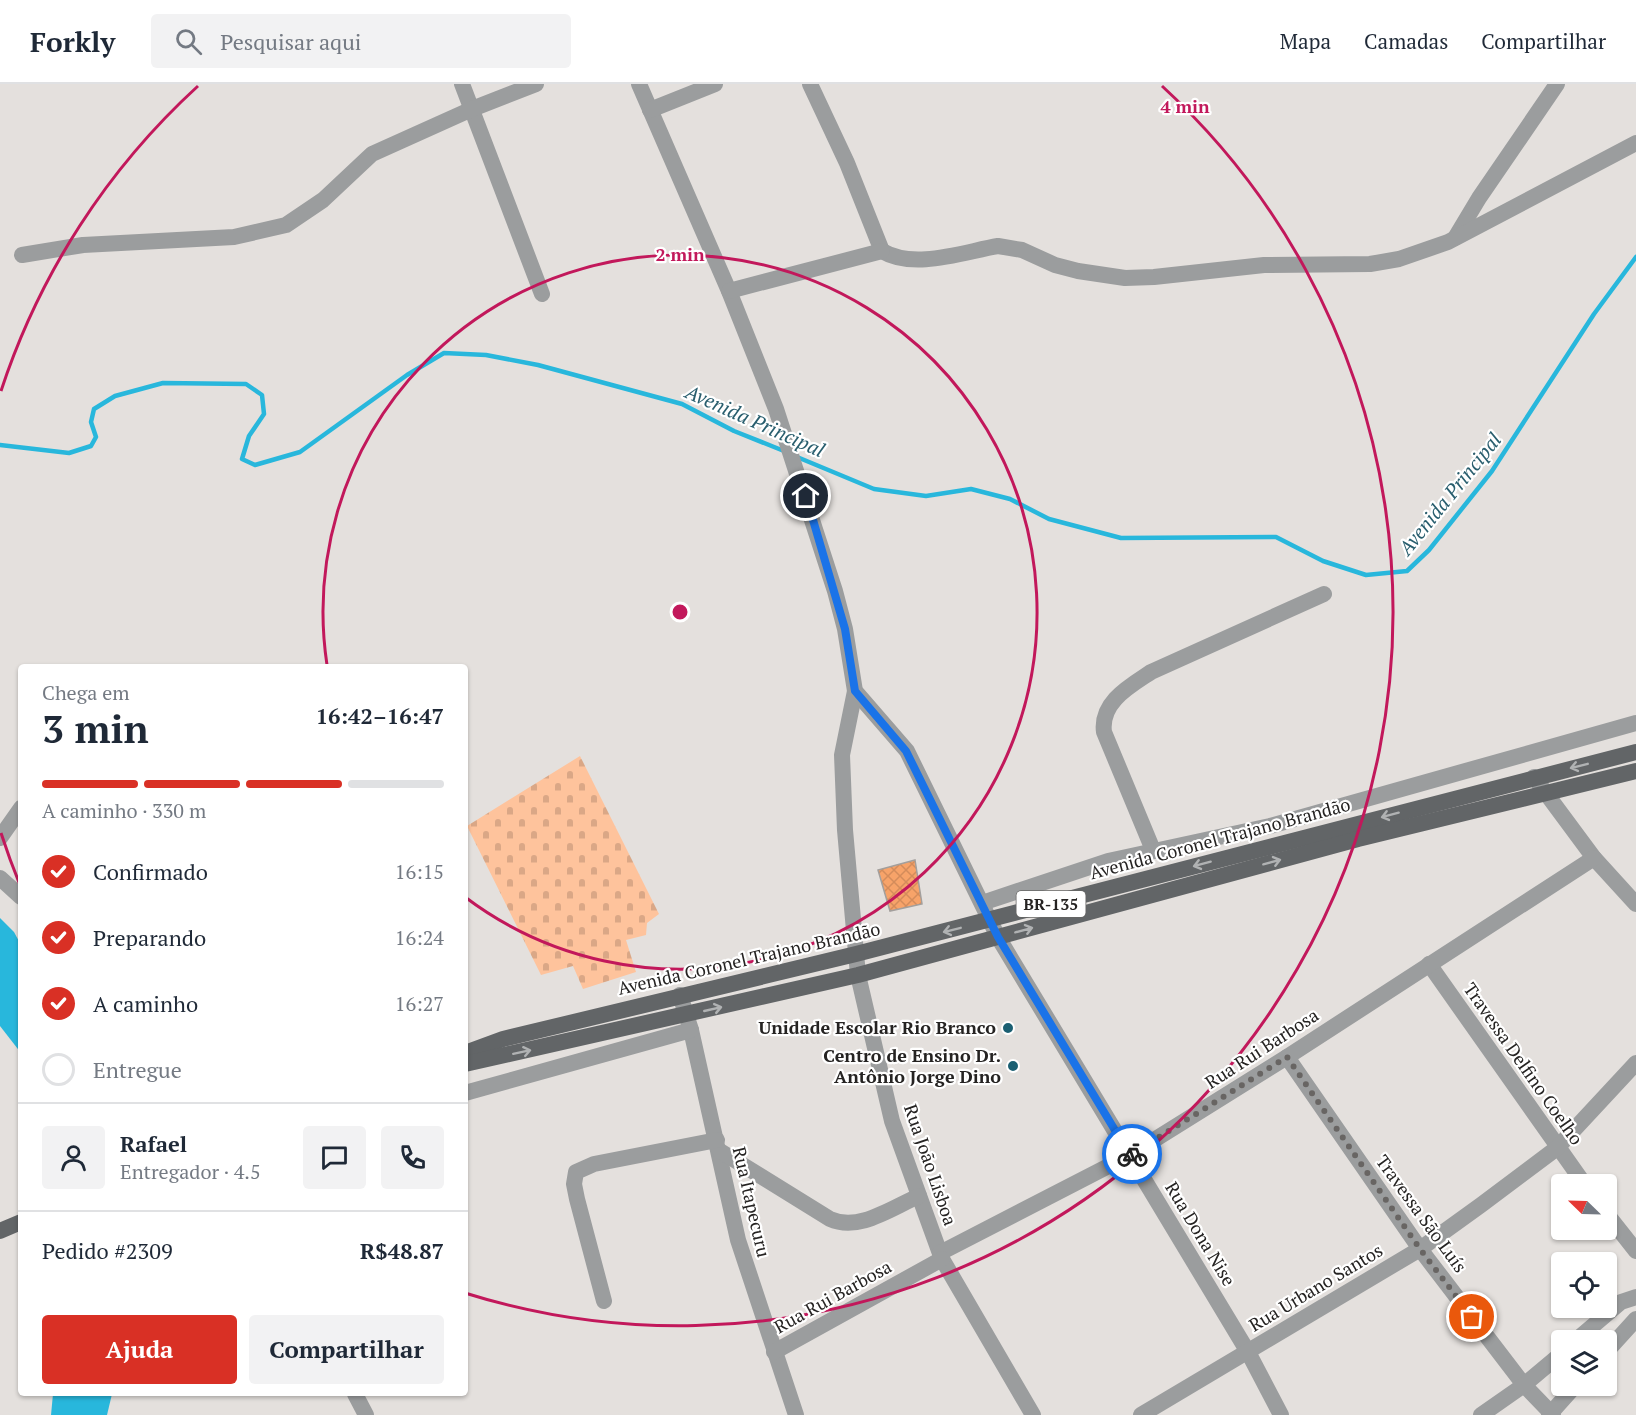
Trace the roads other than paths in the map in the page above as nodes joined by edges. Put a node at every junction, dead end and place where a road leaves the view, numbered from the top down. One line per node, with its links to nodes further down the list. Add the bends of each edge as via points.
1 (462, 84): 7 (street)
2 (536, 84): 7 (street)
3 (639, 84): 8 (street)
4 (715, 84): 8 (street)
5 (810, 84): 11 (street)
6 (1557, 84): 10 (street)
7 (472, 108): 12 (street, via 372,154 323,200 286,225 234,237 83,245); 14 (street)
8 (650, 110): 13 (street)
9 (1636, 143): 10 (street)
10 (1455, 239): 11 (street, via 1422,253 1370,264 1264,265 1125,278 1078,271 1022,250 998,246 911,260)
11 (882, 251): 13 (street)
12 (22, 255)
13 (729, 291): 16 (street, via 788,443 835,591)
14 (542, 294)
15 (1324, 594): 24 (street, Avenida Coronel Trajano Brandão, via 1151,672 1108,708 1104,732)
16 (855, 691): 28 (street, via 906,751); 32 (street, Rua João Lisboa, via 842,755)
17 (1636, 723): 24 (street, Avenida Coronel Trajano Brandão, via 1270,826)
18 (1636, 752): 20 (main road, Avenida Coronel Trajano Brandão / BR-135, one-way to 20)
19 (1636, 771): 21 (main road, Avenida Coronel Trajano Brandão / BR-135)
20 (1534, 777): 21 (street); 30 (main road, Avenida Coronel Trajano Brandão / BR-135, one-way to 30)
21 (1545, 793): 25 (street); 31 (main road, Avenida Coronel Trajano Brandão / BR-135, one-way to 21, via 1358,839)
22 (18, 812): 23 (street)
23 (0, 838)
24 (1153, 850): 28 (street, Avenida Coronel Trajano Brandão)
25 (1594, 858): 29 (street); 33 (street, Rua Rui Barbosa)
26 (0, 878): 27 (street)
27 (18, 894)
28 (982, 903): 30 (street)
29 (1636, 904)
30 (990, 920): 31 (street, Rua Dona Nise); 32 (main road, Avenida Coronel Trajano Brandão / BR-135, one-way to 32)
31 (998, 937): 34 (main road, Avenida Coronel Trajano Brandão / BR-135); 44 (street, Rua Dona Nise)
32 (856, 954): 34 (street, Rua João Lisboa); 35 (main road, Avenida Coronel Trajano Brandão / BR-135)
33 (1429, 964): 38 (street, Rua Rui Barbosa); 43 (street, Travessa Delfino Coelho)
34 (858, 975): 36 (main road, Avenida Coronel Trajano Brandão / BR-135, one-way to 34); 46 (street, Rua João Lisboa, via 892,1121)
35 (680, 994): 36 (street, Rua Itapecuru); 37 (main road, Avenida Coronel Trajano Brandão / BR-135, via 503,1039)
36 (690, 1023): 39 (main road, Avenida Coronel Trajano Brandão / BR-135, one-way to 36); 41 (street); 42 (street, Rua Itapecuru)
37 (468, 1052)
38 (1287, 1057): 44 (street, Rua Rui Barbosa); 50 (street, Travessa São Luís)
39 (468, 1063)
40 (1636, 1063): 43 (street, Rua Urbano Santos)
41 (468, 1092)
42 (718, 1145): 46 (street, via 830,1219 846,1225); 54 (street, via 594,1164 576,1172 577,1199); 58 (street, Rua Itapecuru, via 738,1240)
43 (1557, 1148): 45 (street, Travessa Delfino Coelho); 50 (street, Rua Urbano Santos)
44 (1130, 1155): 52 (street, Rua Rui Barbosa); 59 (street, Rua Dona Nise)
45 (1577, 1174)
46 (919, 1196): 52 (street, Rua João Lisboa)
47 (18, 1223): 49 (main road)
48 (1617, 1227): 51 (street)
49 (0, 1231)
50 (1420, 1249): 59 (street, Rua Urbano Santos); 61 (street, Travessa São Luís)
51 (1636, 1251)
52 (941, 1256): 58 (street, Rua Rui Barbosa); 67 (street, Rua João Lisboa)
53 (1636, 1297): 56 (street, via 1621,1302)
54 (604, 1301)
55 (1636, 1319): 57 (street)
56 (1588, 1330)
57 (1617, 1340)
58 (774, 1352): 66 (street, Rua Itapecuru)
59 (1248, 1352): 68 (street, Rua Urbano Santos); 69 (street, Rua Dona Nise)
60 (1551, 1362): 61 (street)
61 (1524, 1385): 64 (street, Travessa São Luís); 70 (street)
62 (356, 1396): 65 (street)
63 (1566, 1396): 64 (street)
64 (1551, 1414)
65 (366, 1415)
66 (796, 1415)
67 (1033, 1415)
68 (1142, 1415)
69 (1281, 1415)
70 (1481, 1415)

